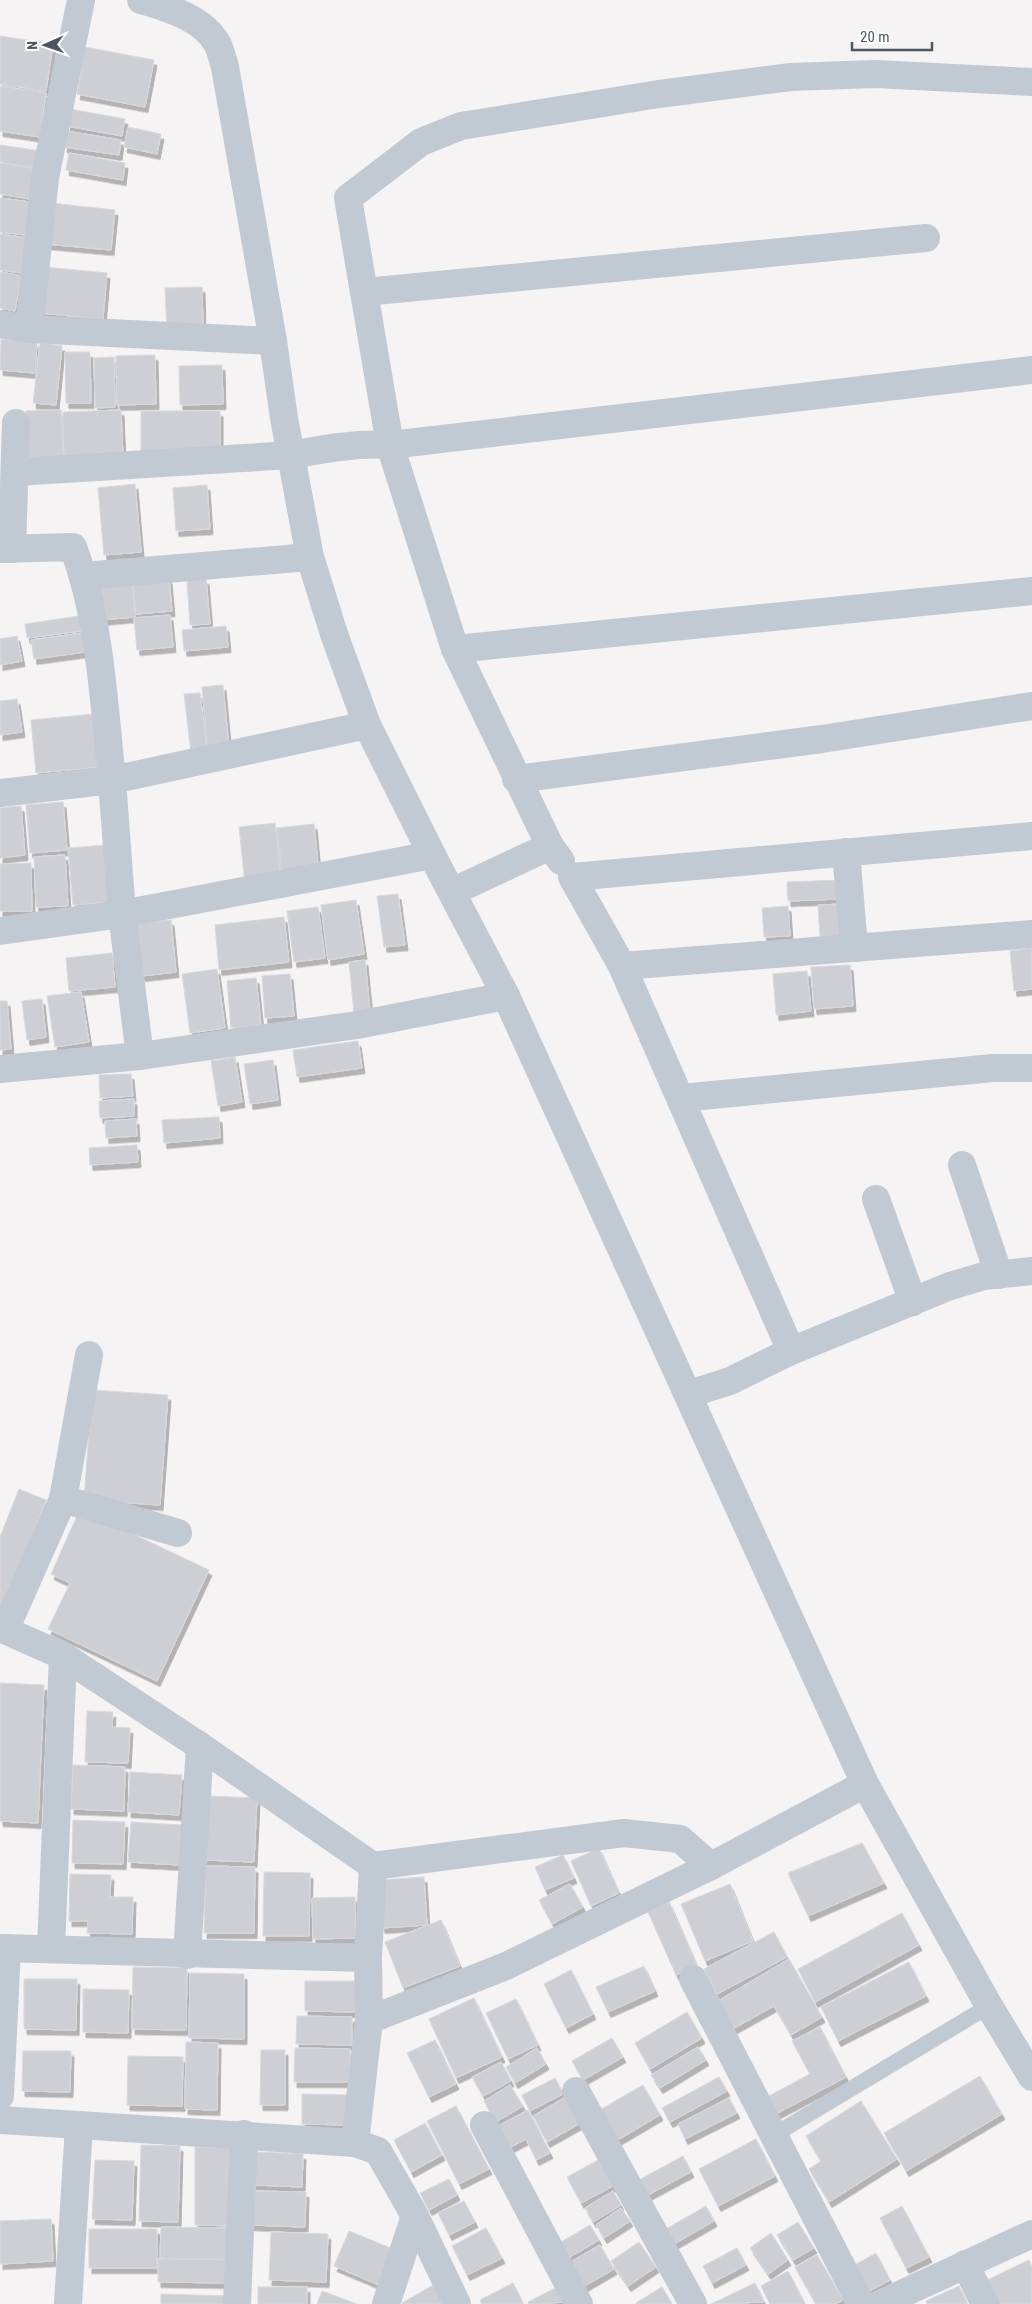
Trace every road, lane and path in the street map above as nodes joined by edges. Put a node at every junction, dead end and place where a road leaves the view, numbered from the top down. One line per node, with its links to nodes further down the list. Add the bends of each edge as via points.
1 (81, 0): 7 (street, via 45,178)
2 (141, 0): 8 (street, via 189,18 205,28 218,44 225,67)
3 (1032, 82): 5 (street, via 876,74 791,76 461,126 421,142 348,198)
4 (926, 238): 5 (street)
5 (365, 292): 11 (street)
6 (0, 324): 7 (street)
7 (30, 328): 8 (street)
8 (273, 341): 12 (street)
9 (1032, 370): 11 (street)
10 (16, 423): 13 (street)
11 (381, 444): 12 (street); 18 (street)
12 (291, 455): 13 (street); 15 (street)
13 (16, 472): 14 (street)
14 (6, 549): 16 (street, via 73,546)
15 (310, 557): 16 (street); 20 (street)
16 (84, 576): 22 (street, via 100,673)
17 (1032, 591): 18 (street)
18 (455, 649): 21 (street)
19 (1032, 706): 21 (street, via 822,739)
20 (367, 725): 22 (street); 27 (street)
21 (516, 779): 25 (street)
22 (112, 780): 23 (street); 30 (street)
23 (0, 793)
24 (1032, 836): 26 (street)
25 (540, 850): 28 (street); 29 (street)
26 (846, 852): 28 (street); 33 (street)
27 (432, 855): 29 (street); 30 (street)
28 (572, 877): 34 (street)
29 (452, 892): 35 (street)
30 (122, 914): 31 (street); 36 (street)
31 (0, 931)
32 (1032, 934): 33 (street)
33 (854, 948): 34 (street)
34 (622, 966): 39 (street)
35 (506, 996): 36 (street, via 357,1025); 47 (street)
36 (140, 1056): 38 (street)
37 (1032, 1068): 39 (street, via 993,1068)
38 (0, 1069)
39 (681, 1098): 46 (street)
40 (962, 1166): 43 (street)
41 (876, 1199): 44 (street)
42 (1032, 1270): 43 (street)
43 (999, 1274): 44 (street, via 950,1286)
44 (913, 1302): 46 (street)
45 (89, 1355): 48 (street)
46 (783, 1356): 47 (street, via 730,1381)
47 (689, 1394): 53 (street)
48 (63, 1499): 49 (street); 50 (street)
49 (178, 1533)
50 (2, 1629): 51 (street)
51 (62, 1656): 52 (street); 57 (street)
52 (200, 1746): 54 (street); 58 (street)
53 (865, 1784): 55 (street); 61 (street)
54 (373, 1866): 55 (street, via 624,1833 680,1839); 59 (street)
55 (711, 1866): 62 (street, via 506,1966)
56 (4, 1948): 57 (street); 65 (street)
57 (51, 1949): 58 (street)
58 (188, 1955): 59 (street)
59 (368, 1958): 62 (street)
60 (693, 1979): 70 (street)
61 (989, 2006): 63 (street); 70 (lane)
62 (369, 2020): 71 (street)
63 (1032, 2077)
64 (576, 2091): 80 (street)
65 (0, 2096)
66 (0, 2120): 68 (street)
67 (484, 2125): 79 (street)
68 (79, 2126): 69 (street); 75 (street)
69 (244, 2134): 71 (street); 76 (street)
70 (774, 2135): 81 (street)
71 (355, 2143): 72 (street, via 378,2151)
72 (415, 2216): 77 (street); 78 (street)
73 (1032, 2234): 74 (street)
74 (965, 2264): 82 (street); 83 (street)
75 (68, 2304)
76 (236, 2304)
77 (386, 2304)
78 (457, 2304)
79 (578, 2304)
80 (693, 2304)
81 (861, 2304)
82 (880, 2304)
83 (985, 2304)

